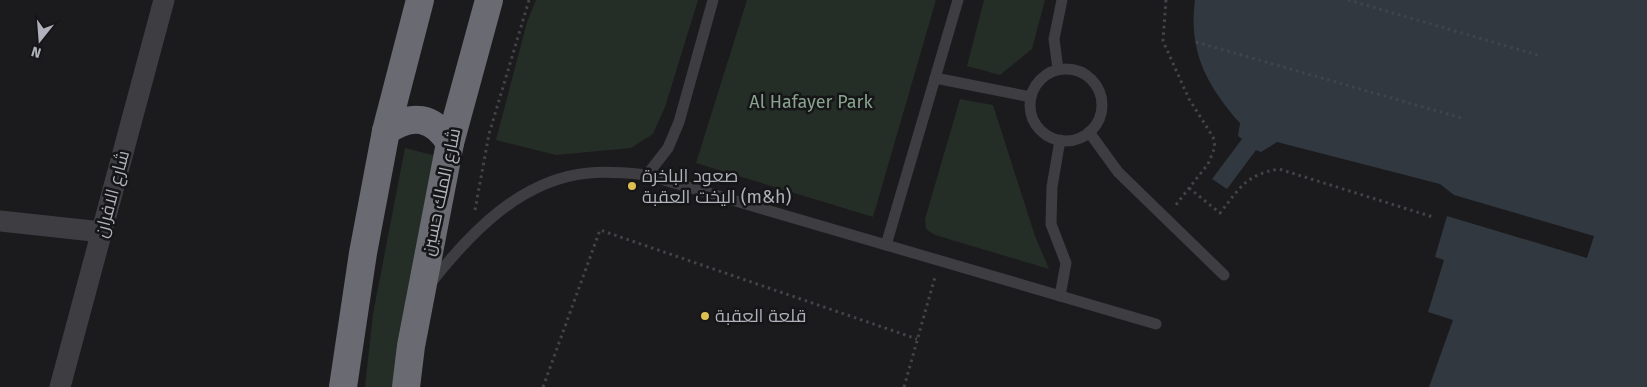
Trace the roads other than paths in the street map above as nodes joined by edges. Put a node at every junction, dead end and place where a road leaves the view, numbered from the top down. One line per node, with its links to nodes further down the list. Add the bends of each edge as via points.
1 (164, 0): 16 (street, شارع الافران)
2 (420, 0): 10 (highway)
3 (489, 0): 13 (highway, شارع الملك حسين)
4 (713, 0): 14 (lane, via 679,122 668,148)
5 (958, 0): 8 (lane)
6 (1062, 0): 7 (lane, via 1054,38)
7 (1058, 70): 9 (lane, via 1038,81); 11 (lane, via 1081,72 1098,88 1102,112)
8 (935, 78): 9 (lane); 17 (lane)
9 (1031, 98): 12 (lane, via 1035,124 1043,133)
10 (386, 131): 13 (highway, via 401,120 416,119 442,130); 23 (highway)
11 (1090, 132): 12 (lane, via 1079,139); 18 (lane, via 1118,172)
12 (1060, 140): 19 (lane, via 1052,187 1051,224 1066,263)
13 (450, 143): 20 (highway, شارع الملك حسين)
14 (647, 175): 17 (lane); 20 (lane, via 588,173 543,186 496,214 470,236)
15 (0, 220): 16 (street)
16 (102, 232): 22 (street, شارع الافران)
17 (886, 245): 19 (lane)
18 (1224, 275)
19 (1060, 296): 21 (lane)
20 (420, 297): 24 (highway, شارع الملك حسين)
21 (1156, 324)
22 (60, 387)
23 (343, 387)
24 (406, 387)

